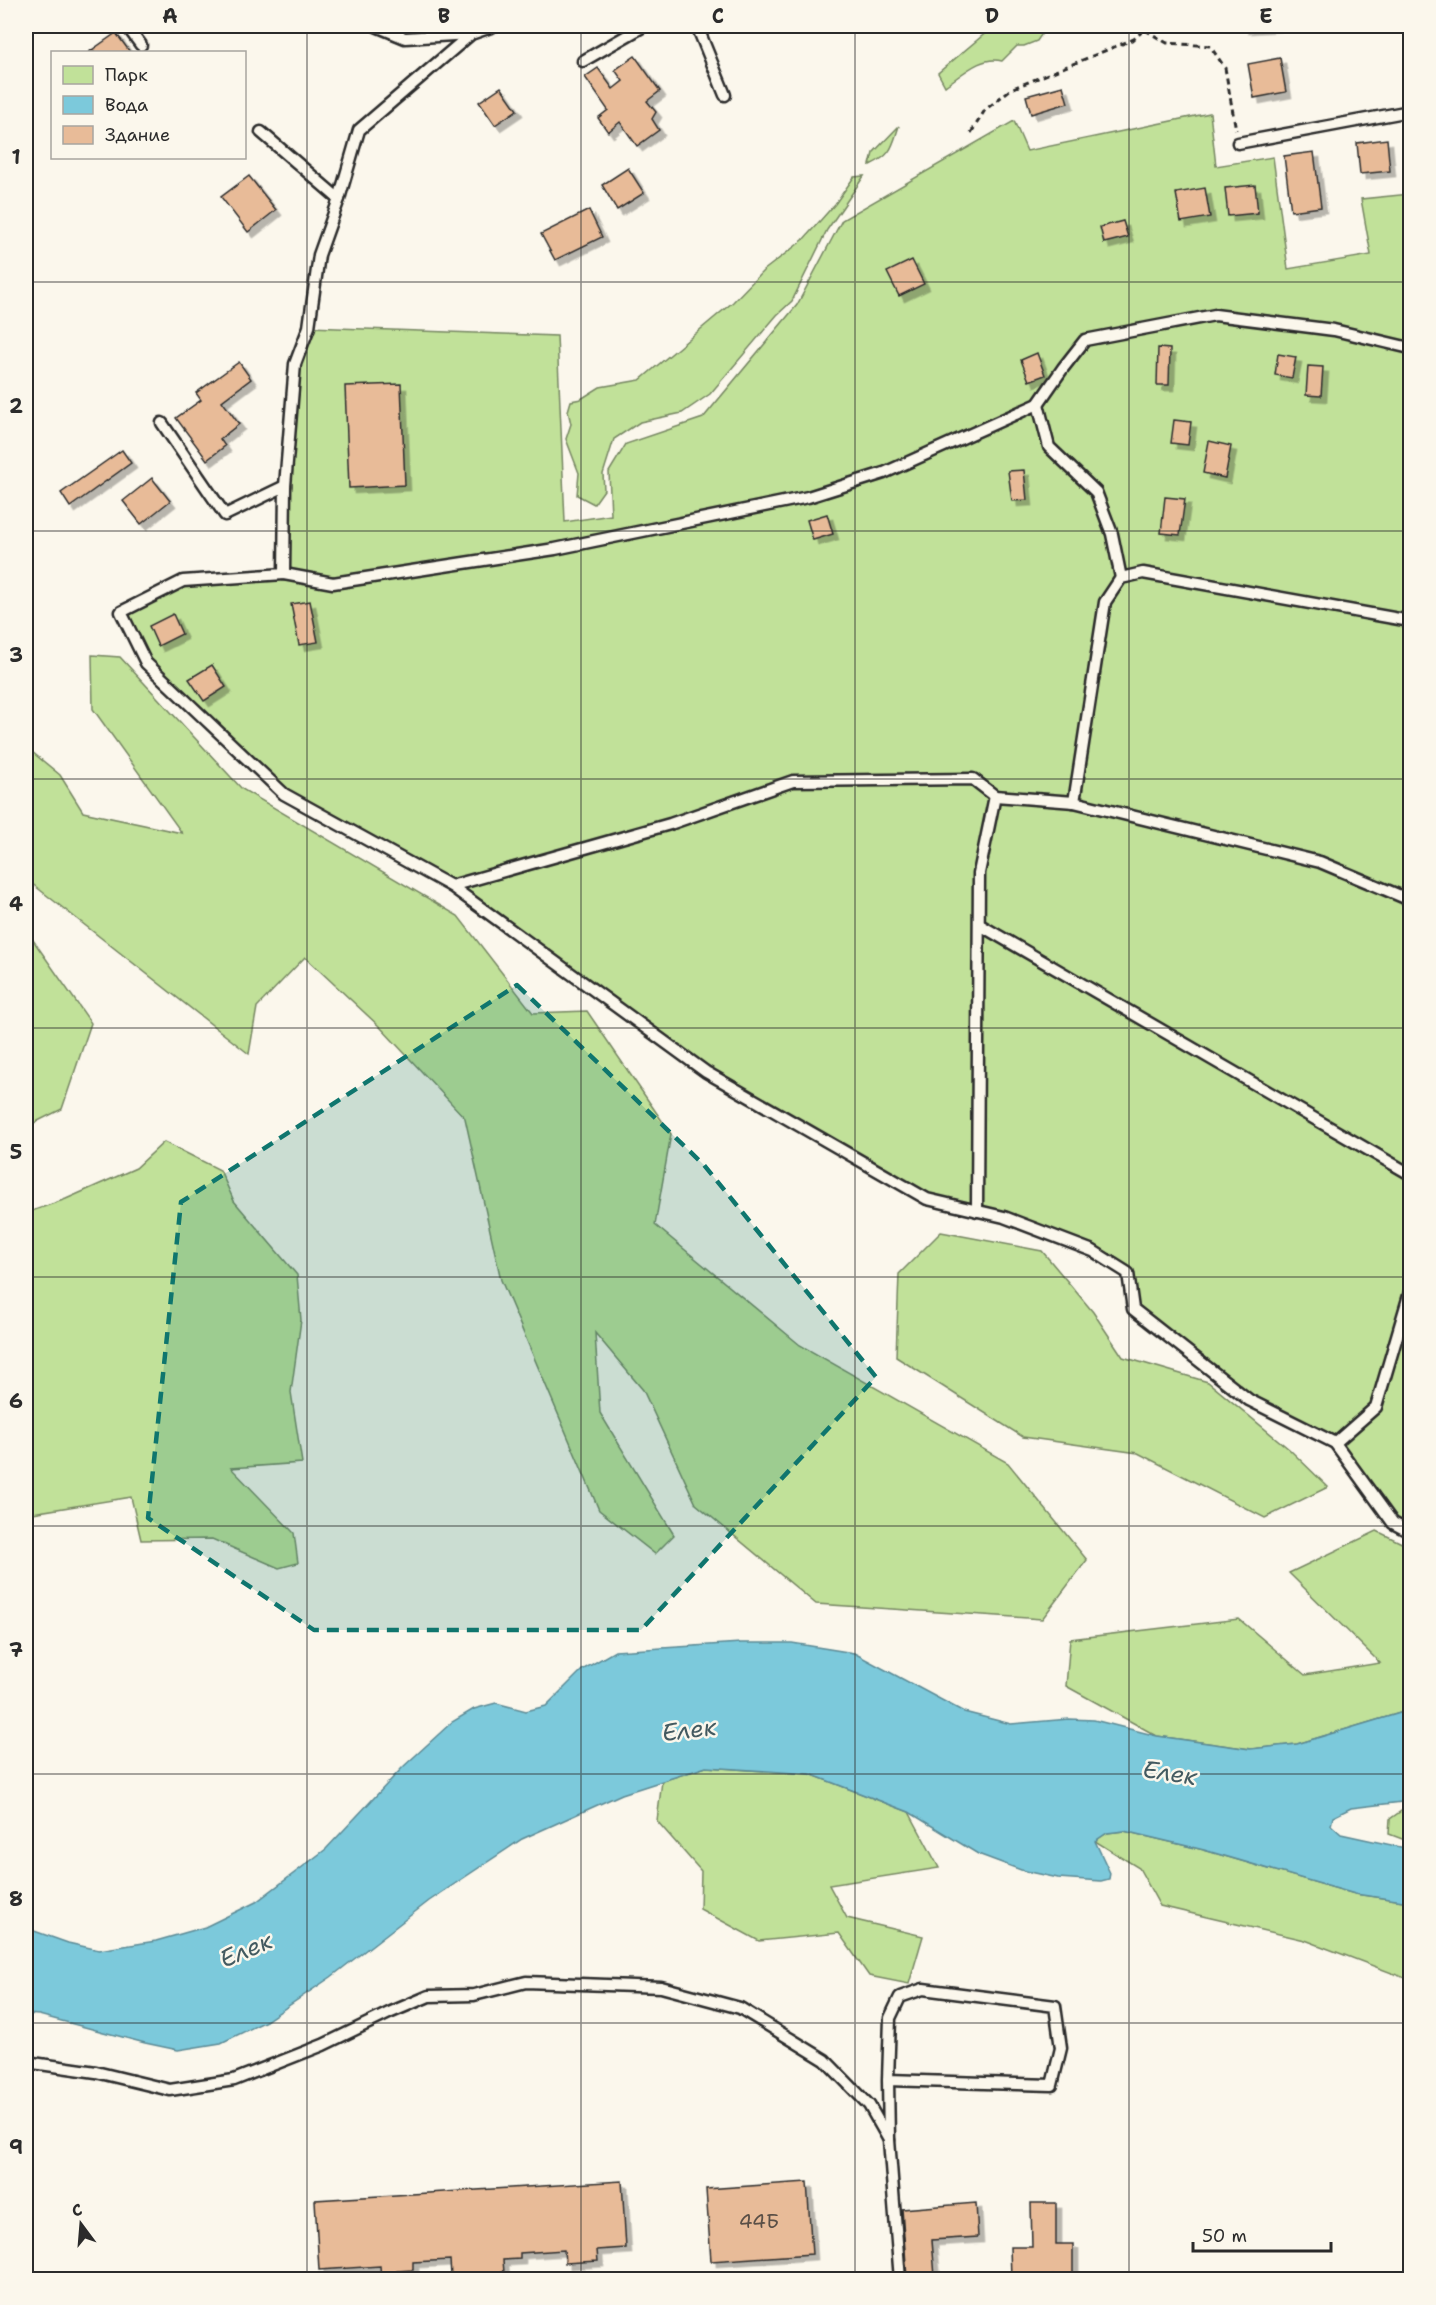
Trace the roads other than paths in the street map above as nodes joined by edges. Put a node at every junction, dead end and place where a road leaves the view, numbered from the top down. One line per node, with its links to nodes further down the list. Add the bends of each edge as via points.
1 (127, 26): 8 (lane)
2 (376, 26): 6 (lane, via 405,38)
3 (494, 26): 7 (lane)
4 (644, 26): 9 (lane)
5 (697, 26): 10 (lane)
6 (432, 31): 7 (lane)
7 (471, 34): 14 (lane, via 358,130)
8 (141, 45)
9 (582, 61)
10 (725, 95)
11 (1410, 111): 13 (lane)
12 (261, 132): 14 (lane)
13 (1238, 143)
14 (339, 199): 18 (lane, via 320,255 309,327 295,364)
15 (1410, 348): 16 (lane, via 1334,330 1215,315 1085,340)
16 (1038, 404): 19 (lane, via 884,473 808,497 555,549 345,581); 20 (lane, via 1049,447 1096,492 1112,534)
17 (162, 423): 18 (lane, via 225,515)
18 (285, 486): 19 (lane)
19 (284, 574): 24 (lane, via 183,581 121,612 146,663 284,794)
20 (1120, 578): 21 (lane, via 1143,573); 23 (lane, via 1105,602)
21 (1410, 621)
22 (995, 796): 23 (lane); 24 (lane, via 973,779 793,781 670,824); 26 (lane, via 979,873)
23 (1074, 802): 25 (lane, via 1320,862)
24 (451, 886): 28 (lane, via 706,1072 927,1199)
25 (1410, 900)
26 (980, 925): 27 (lane); 28 (lane)
27 (1410, 1174)
28 (977, 1210): 30 (lane, via 1004,1216 1093,1251 1128,1273 1133,1309 1250,1400)
29 (1410, 1292): 30 (lane, via 1376,1407)
30 (1335, 1443): 31 (lane, via 1393,1523)
31 (1410, 1532)
32 (26, 2062): 34 (lane, via 96,2072 170,2090 234,2080 323,2045 429,1996 474,1995 526,1982 662,1987 740,2008 825,2060 869,2105)
33 (888, 2080): 33 (lane, via 1052,2085 1061,2048 1055,2006 923,1989 900,1997 890,2018); 34 (lane)
34 (889, 2140): 35 (lane)
35 (900, 2280)

